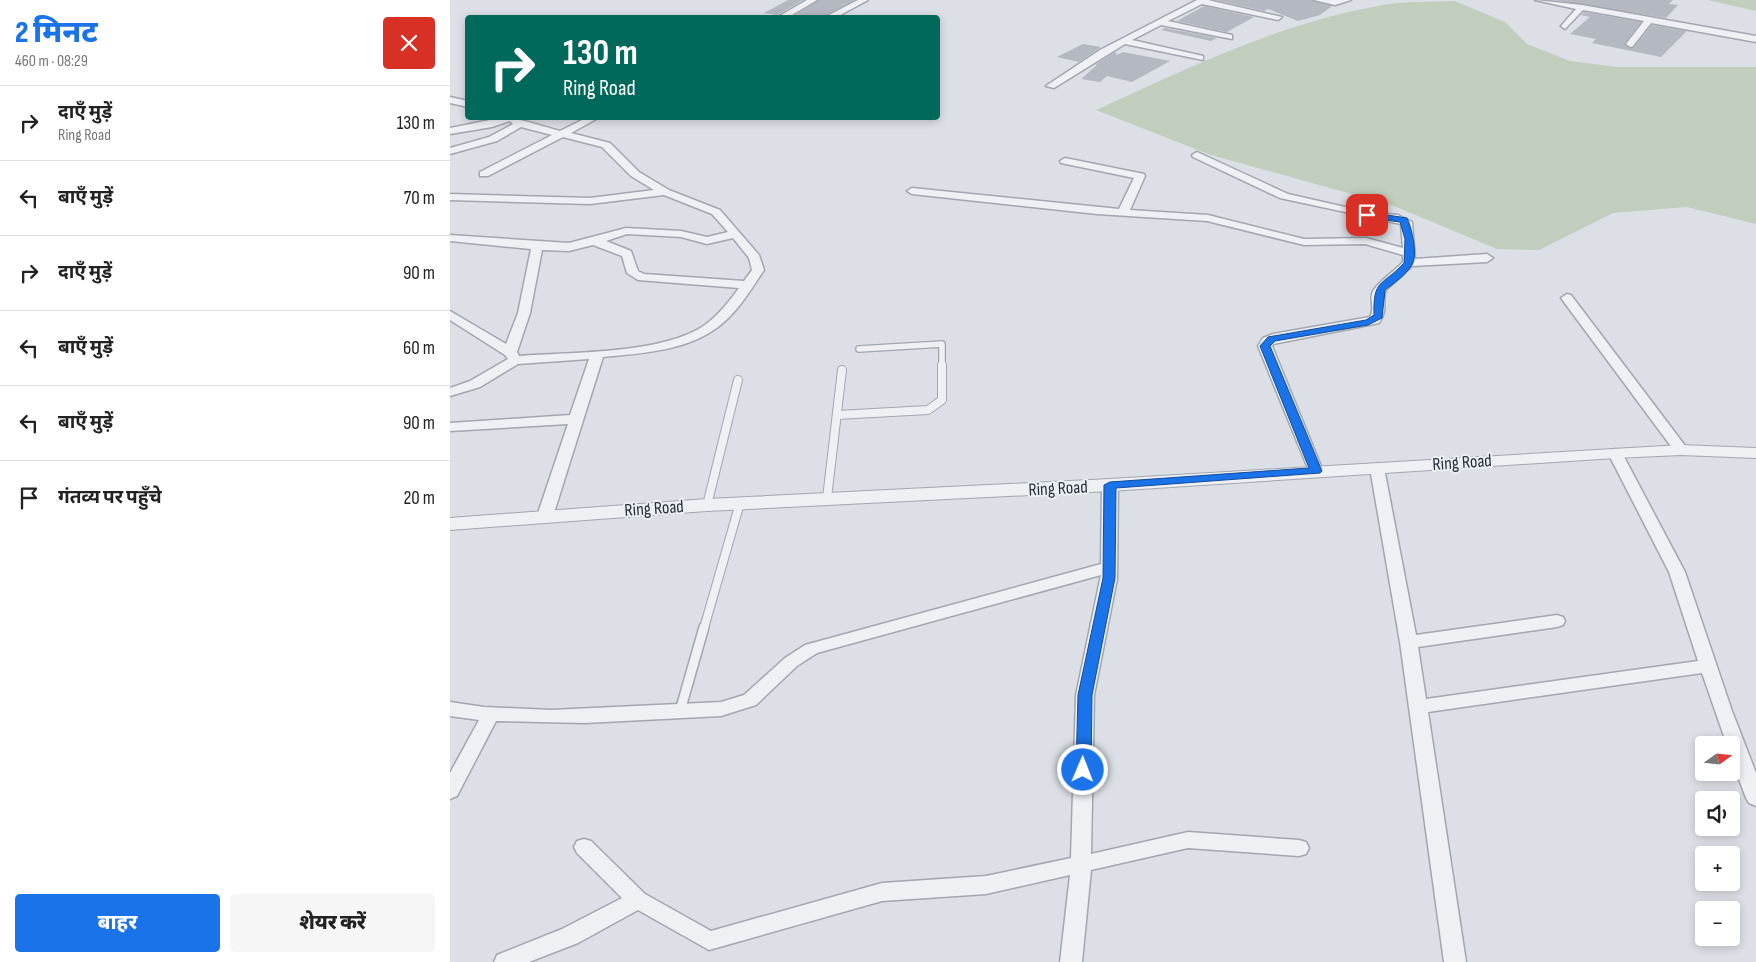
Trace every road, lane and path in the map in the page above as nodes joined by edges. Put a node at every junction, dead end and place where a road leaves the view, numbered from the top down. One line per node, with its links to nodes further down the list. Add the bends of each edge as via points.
1 (813, 0): 10 (street)
2 (864, 0): 11 (street)
3 (1202, 0): 12 (street); 14 (street)
4 (1318, 0): 5 (street, via 1335,3)
5 (1347, 0)
6 (1539, 0): 8 (street)
7 (1608, 0): 9 (street)
8 (1582, 7): 9 (street); 15 (street)
9 (1598, 10): 13 (street)
10 (787, 15)
11 (833, 15)
12 (1278, 17)
13 (1650, 19): 17 (street); 19 (street)
14 (1159, 22): 16 (street); 18 (street)
15 (1565, 26)
16 (1228, 37)
17 (1756, 38)
18 (1123, 41): 20 (street); 21 (street)
19 (1630, 44)
20 (1200, 58)
21 (1051, 86)
22 (450, 100): 23 (street)
23 (465, 103)
24 (503, 120): 27 (street)
25 (589, 120): 28 (street)
26 (516, 121): 28 (street); 29 (street, via 493,139)
27 (450, 131)
28 (562, 134): 32 (street); 34 (street, via 611,148 635,174)
29 (450, 151)
30 (1197, 154): 41 (street, via 1293,198 1367,215 1401,219 1406,222)
31 (1065, 161): 36 (street, via 1140,176)
32 (484, 174)
33 (912, 191): 36 (street)
34 (665, 192): 35 (street, via 590,201); 37 (street, via 716,212)
35 (450, 198)
36 (1123, 213): 41 (street, via 1208,218 1304,242 1366,241)
37 (736, 234): 39 (street, via 706,241 681,234 626,231); 43 (street, via 758,266)
38 (450, 238): 40 (street)
39 (594, 241): 40 (street, via 569,247); 43 (street, via 627,254 633,273 642,276)
40 (537, 246): 48 (street)
41 (1408, 258): 42 (street); 59 (street, via 1396,277 1381,288 1378,294 1380,310 1375,320 1278,337 1265,346)
42 (1487, 258)
43 (746, 285): 47 (street, via 721,319 692,336 666,345)
44 (1567, 298): 55 (street)
45 (450, 315): 48 (street)
46 (860, 349): 52 (lane, via 942,344 942,400 938,406 928,410)
47 (597, 354): 48 (street); 53 (street)
48 (512, 356): 51 (street, via 475,384)
49 (842, 370): 52 (lane)
50 (738, 380): 63 (lane)
51 (450, 392)
52 (837, 415): 61 (lane)
53 (576, 419): 54 (street); 64 (street)
54 (450, 427)
55 (1681, 450): 56 (street, Ring Road); 57 (street, Ring Road)
56 (1615, 453): 58 (street, Ring Road); 69 (street, via 1676,572)
57 (1756, 453)
58 (1377, 468): 59 (street, Ring Road); 68 (street)
59 (1316, 471): 60 (street, Ring Road)
60 (1110, 485): 61 (street, Ring Road); 66 (street)
61 (827, 498): 62 (street, Ring Road)
62 (740, 503): 63 (street, Ring Road); 72 (lane)
63 (707, 504): 64 (street, Ring Road)
64 (545, 516): 65 (street, Ring Road)
65 (450, 524)
66 (1109, 567): 72 (street, via 811,649 791,662 750,700 721,709); 78 (street, via 1085,695)
67 (1557, 621): 68 (street)
68 (1409, 642): 70 (street)
69 (1708, 666): 70 (street); 75 (street)
70 (1419, 707): 82 (street)
71 (450, 709): 73 (street)
72 (680, 711): 73 (street, via 529,718)
73 (490, 716): 74 (street)
74 (450, 791)
75 (1756, 798)
76 (584, 847): 79 (street)
77 (1299, 848): 78 (street, via 1188,840)
78 (1082, 865): 79 (street, via 986,885 882,892 708,941); 81 (street)
79 (638, 900): 80 (street, via 570,936)
80 (505, 962)
81 (1071, 962)
82 (1455, 962)

